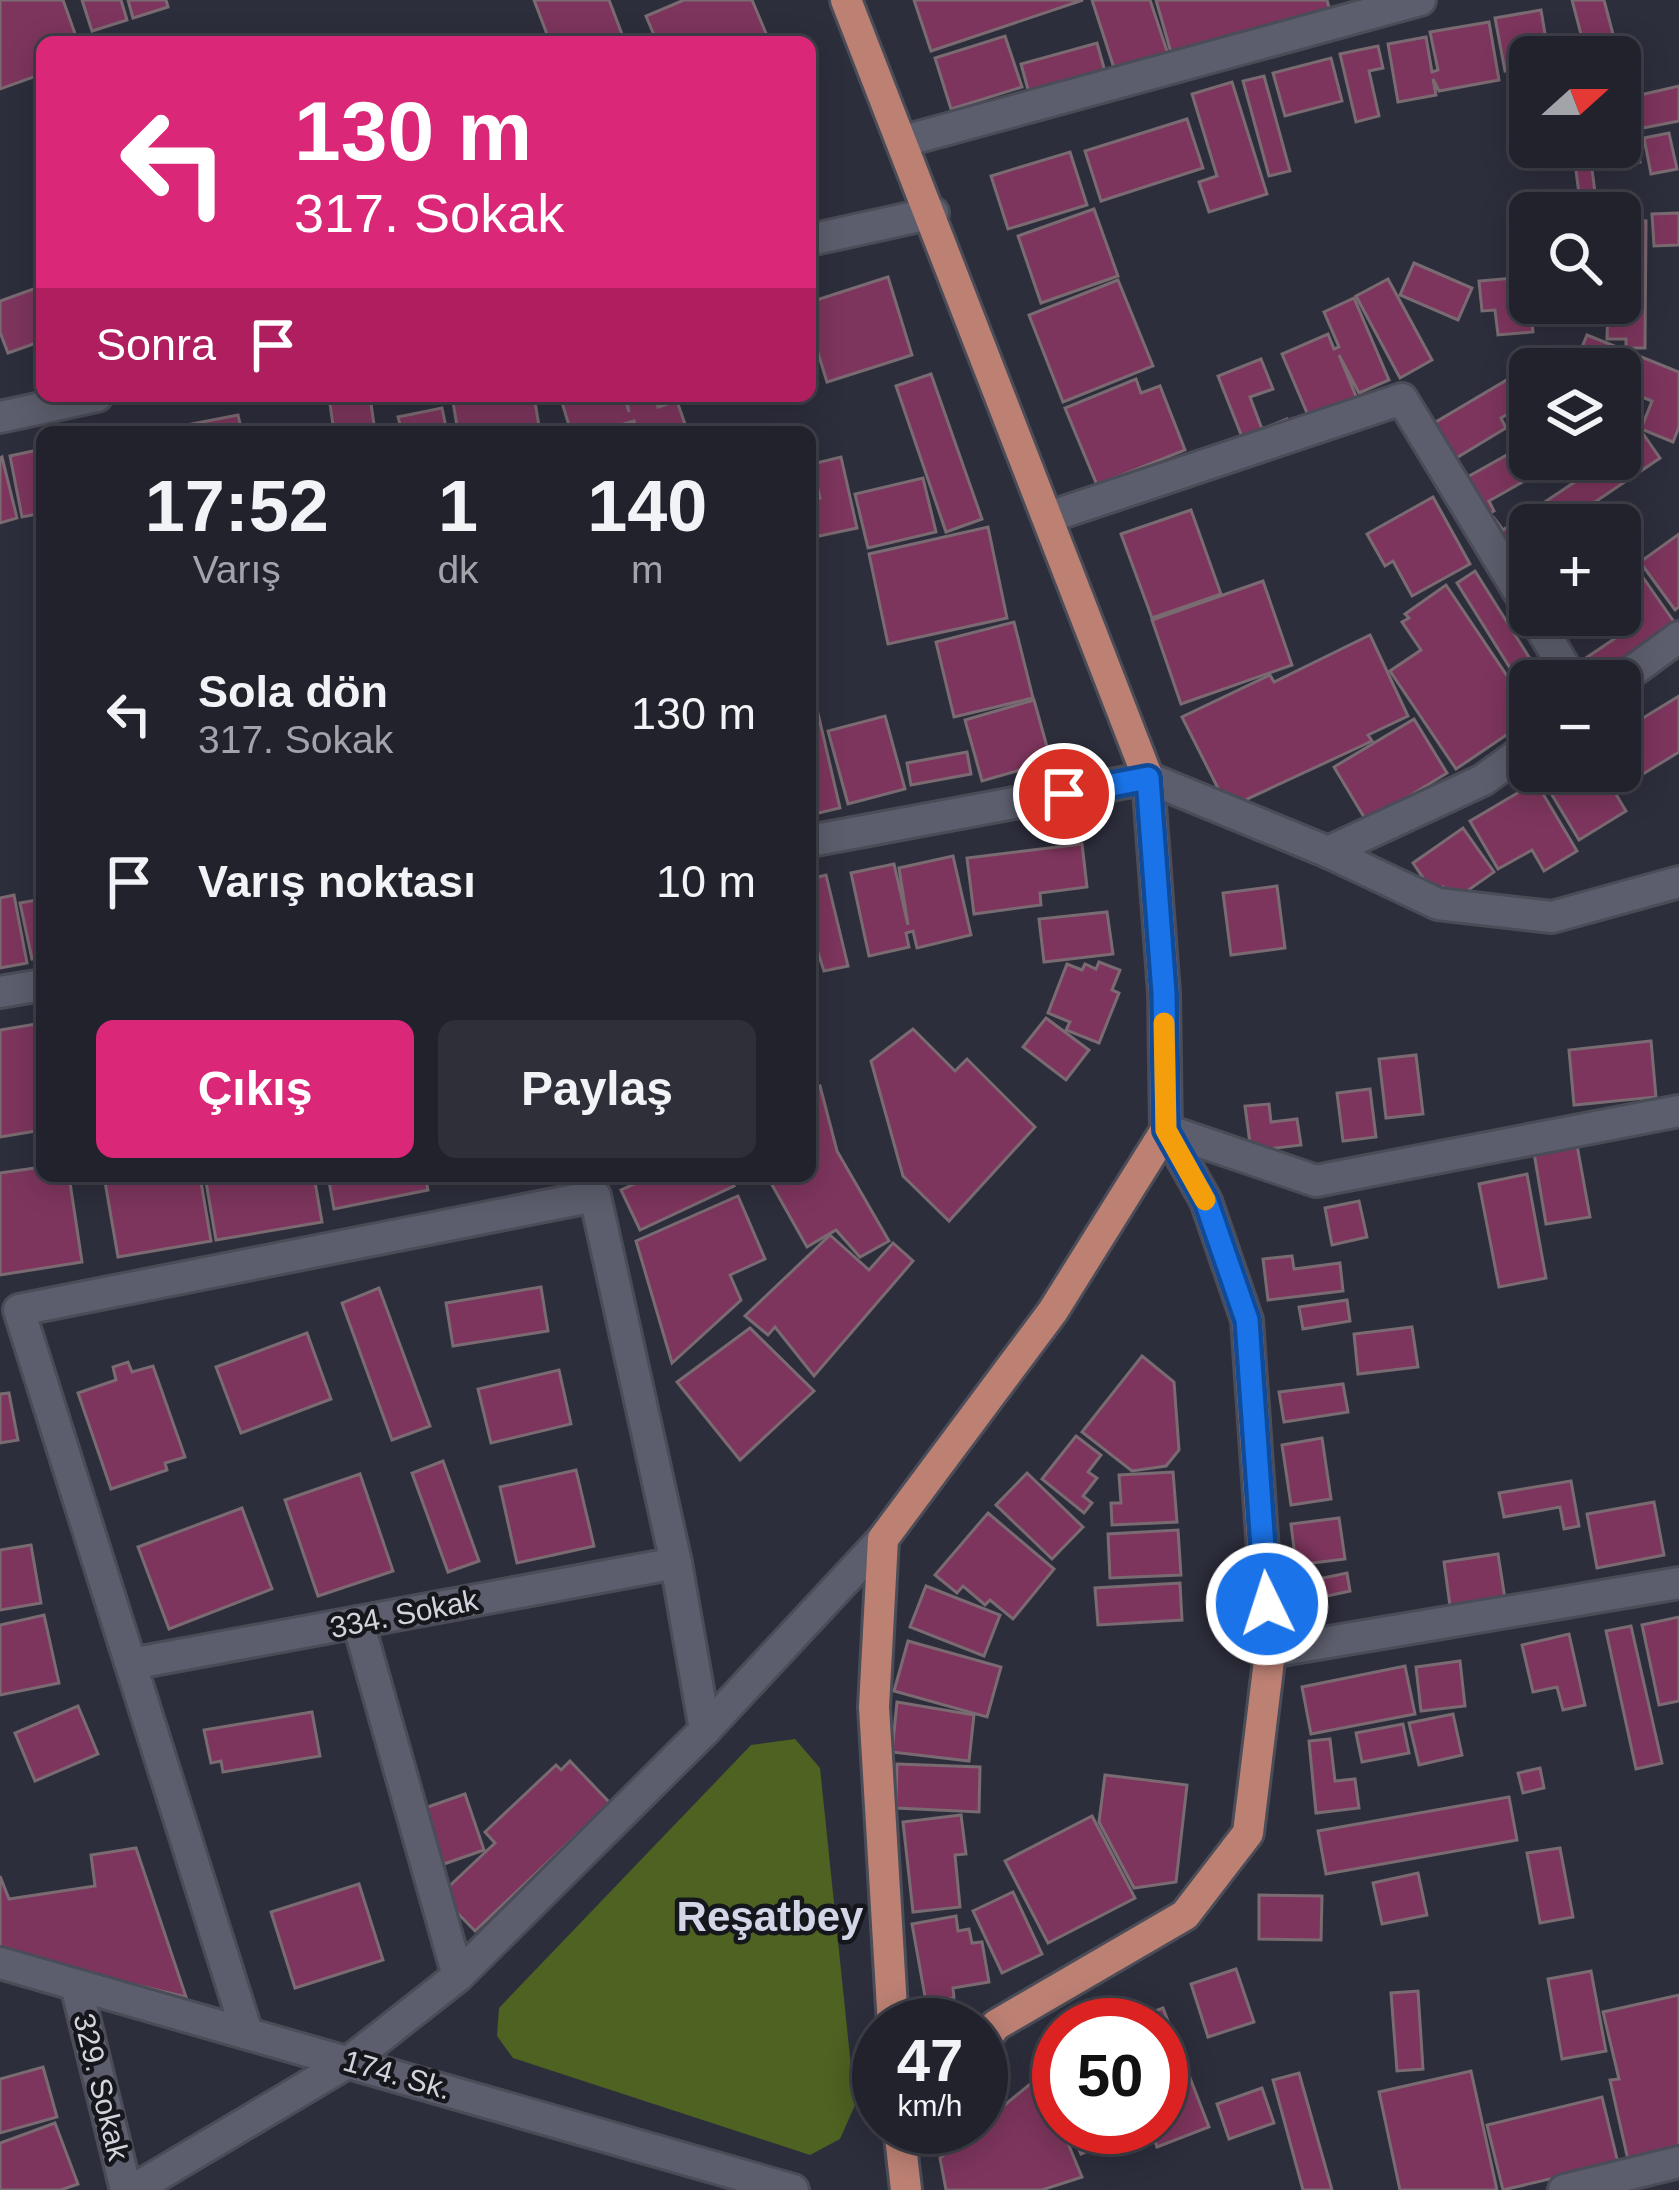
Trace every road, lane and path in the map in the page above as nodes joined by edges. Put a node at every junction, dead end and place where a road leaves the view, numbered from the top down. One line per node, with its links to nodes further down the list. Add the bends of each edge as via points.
1 (846, 0): 3 (main road)
2 (1420, 0): 3 (street)
3 (904, 141): 4 (main road)
4 (933, 213): 5 (street); 8 (main road)
5 (816, 239)
6 (69, 402): 7 (street)
7 (0, 417)
8 (1048, 517): 9 (street, via 1402,399); 13 (main road)
9 (1509, 574)
10 (1679, 637): 11 (street)
11 (1641, 664)
12 (1509, 761): 15 (street)
13 (1148, 778): 14 (street); 15 (street); 20 (main road)
14 (816, 840)
15 (1328, 852): 16 (street, via 1438,904 1552,917)
16 (1679, 882)
17 (36, 986): 18 (street)
18 (0, 992)
19 (1679, 1111): 20 (street, via 1316,1180)
20 (1166, 1130): 21 (main road, via 1053,1311); 25 (main road, via 1206,1201 1247,1320)
21 (883, 1540): 27 (street); 31 (main road, via 874,1707)
22 (676, 1563): 24 (street, 334. Sokak); 26 (street, via 595,1196 19,1310); 27 (street)
23 (1679, 1583): 25 (street)
24 (358, 1622): 26 (street, 334. Sokak); 29 (street)
25 (1270, 1652): 32 (main road, via 1248,1833 1185,1915)
26 (131, 1664): 33 (street)
27 (705, 1730): 29 (street)
28 (0, 1963): 30 (street, 174. Sk.)
29 (458, 1976): 34 (street)
30 (76, 1984): 33 (street, 174. Sk.); 37 (street, 329. Sokak)
31 (891, 1998)
32 (1008, 2018)
33 (247, 2032): 34 (street, 174. Sk.)
34 (350, 2061): 37 (street); 38 (street, 174. Sk.)
35 (905, 2154): 39 (main road)
36 (1679, 2162): 40 (street)
37 (130, 2190)
38 (793, 2190)
39 (906, 2190)
40 (1564, 2190)

